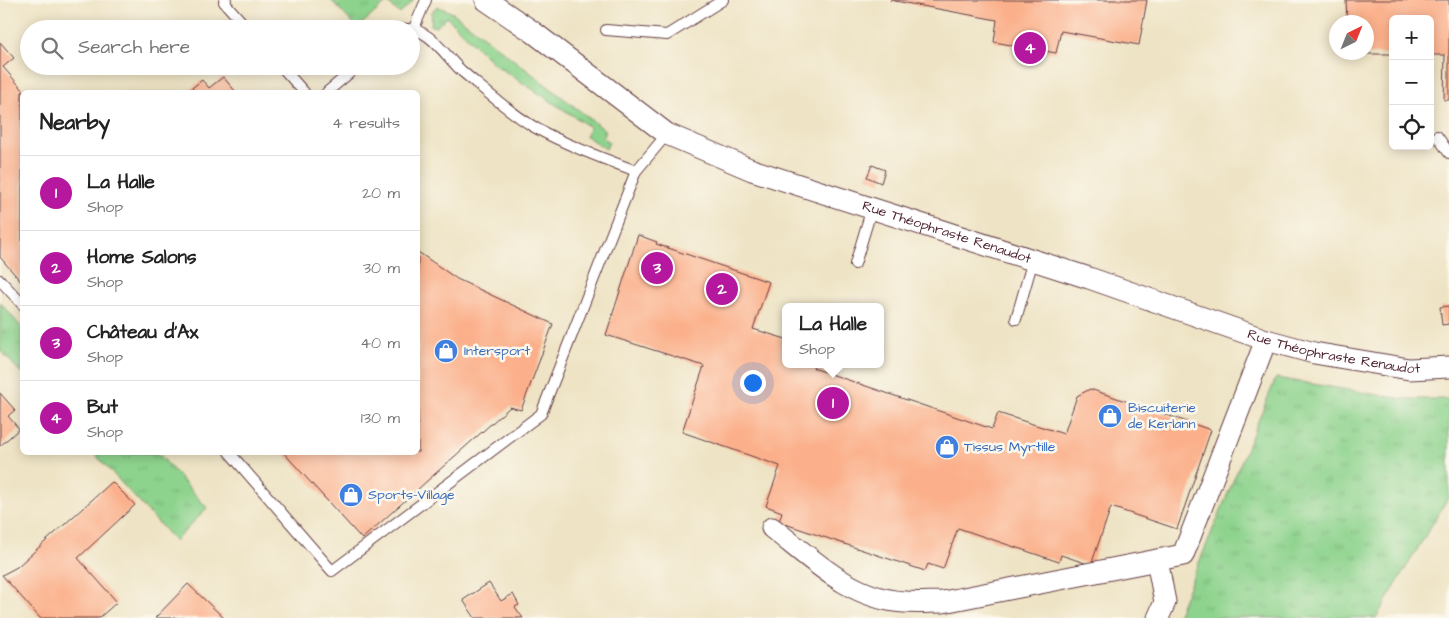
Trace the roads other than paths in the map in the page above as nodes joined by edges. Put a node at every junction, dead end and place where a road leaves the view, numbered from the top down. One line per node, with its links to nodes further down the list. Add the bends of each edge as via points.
1 (226, 0): 5 (lane, via 224,2)
2 (426, 0): 6 (lane)
3 (486, 0): 13 (street, Rue Théophraste Renaudot)
4 (722, 0): 7 (lane, via 667,35)
5 (240, 20)
6 (415, 20)
7 (606, 30)
8 (420, 33): 16 (lane, via 494,98 534,126 582,150)
9 (289, 75): 11 (lane)
10 (347, 75): 12 (lane)
11 (302, 90)
12 (329, 90)
13 (667, 134): 16 (lane); 17 (street, Rue Théophraste Renaudot, via 752,170)
14 (1437, 136): 15 (lane)
15 (1449, 152)
16 (636, 171): 25 (lane, via 541,414 332,571)
17 (872, 208): 18 (street, Rue Théophraste Renaudot); 19 (lane)
18 (1033, 260): 22 (lane); 23 (street, Rue Théophraste Renaudot)
19 (855, 264)
20 (0, 280): 21 (lane)
21 (20, 302)
22 (1016, 319)
23 (1266, 340): 24 (street, Rue Théophraste Renaudot, via 1314,353 1410,370); 27 (street, via 1183,556)
24 (1449, 367)
25 (232, 455)
26 (772, 528): 27 (street, via 840,581 875,596 903,602 942,602)
27 (1157, 560): 28 (street, via 1166,602)
28 (1158, 618)

